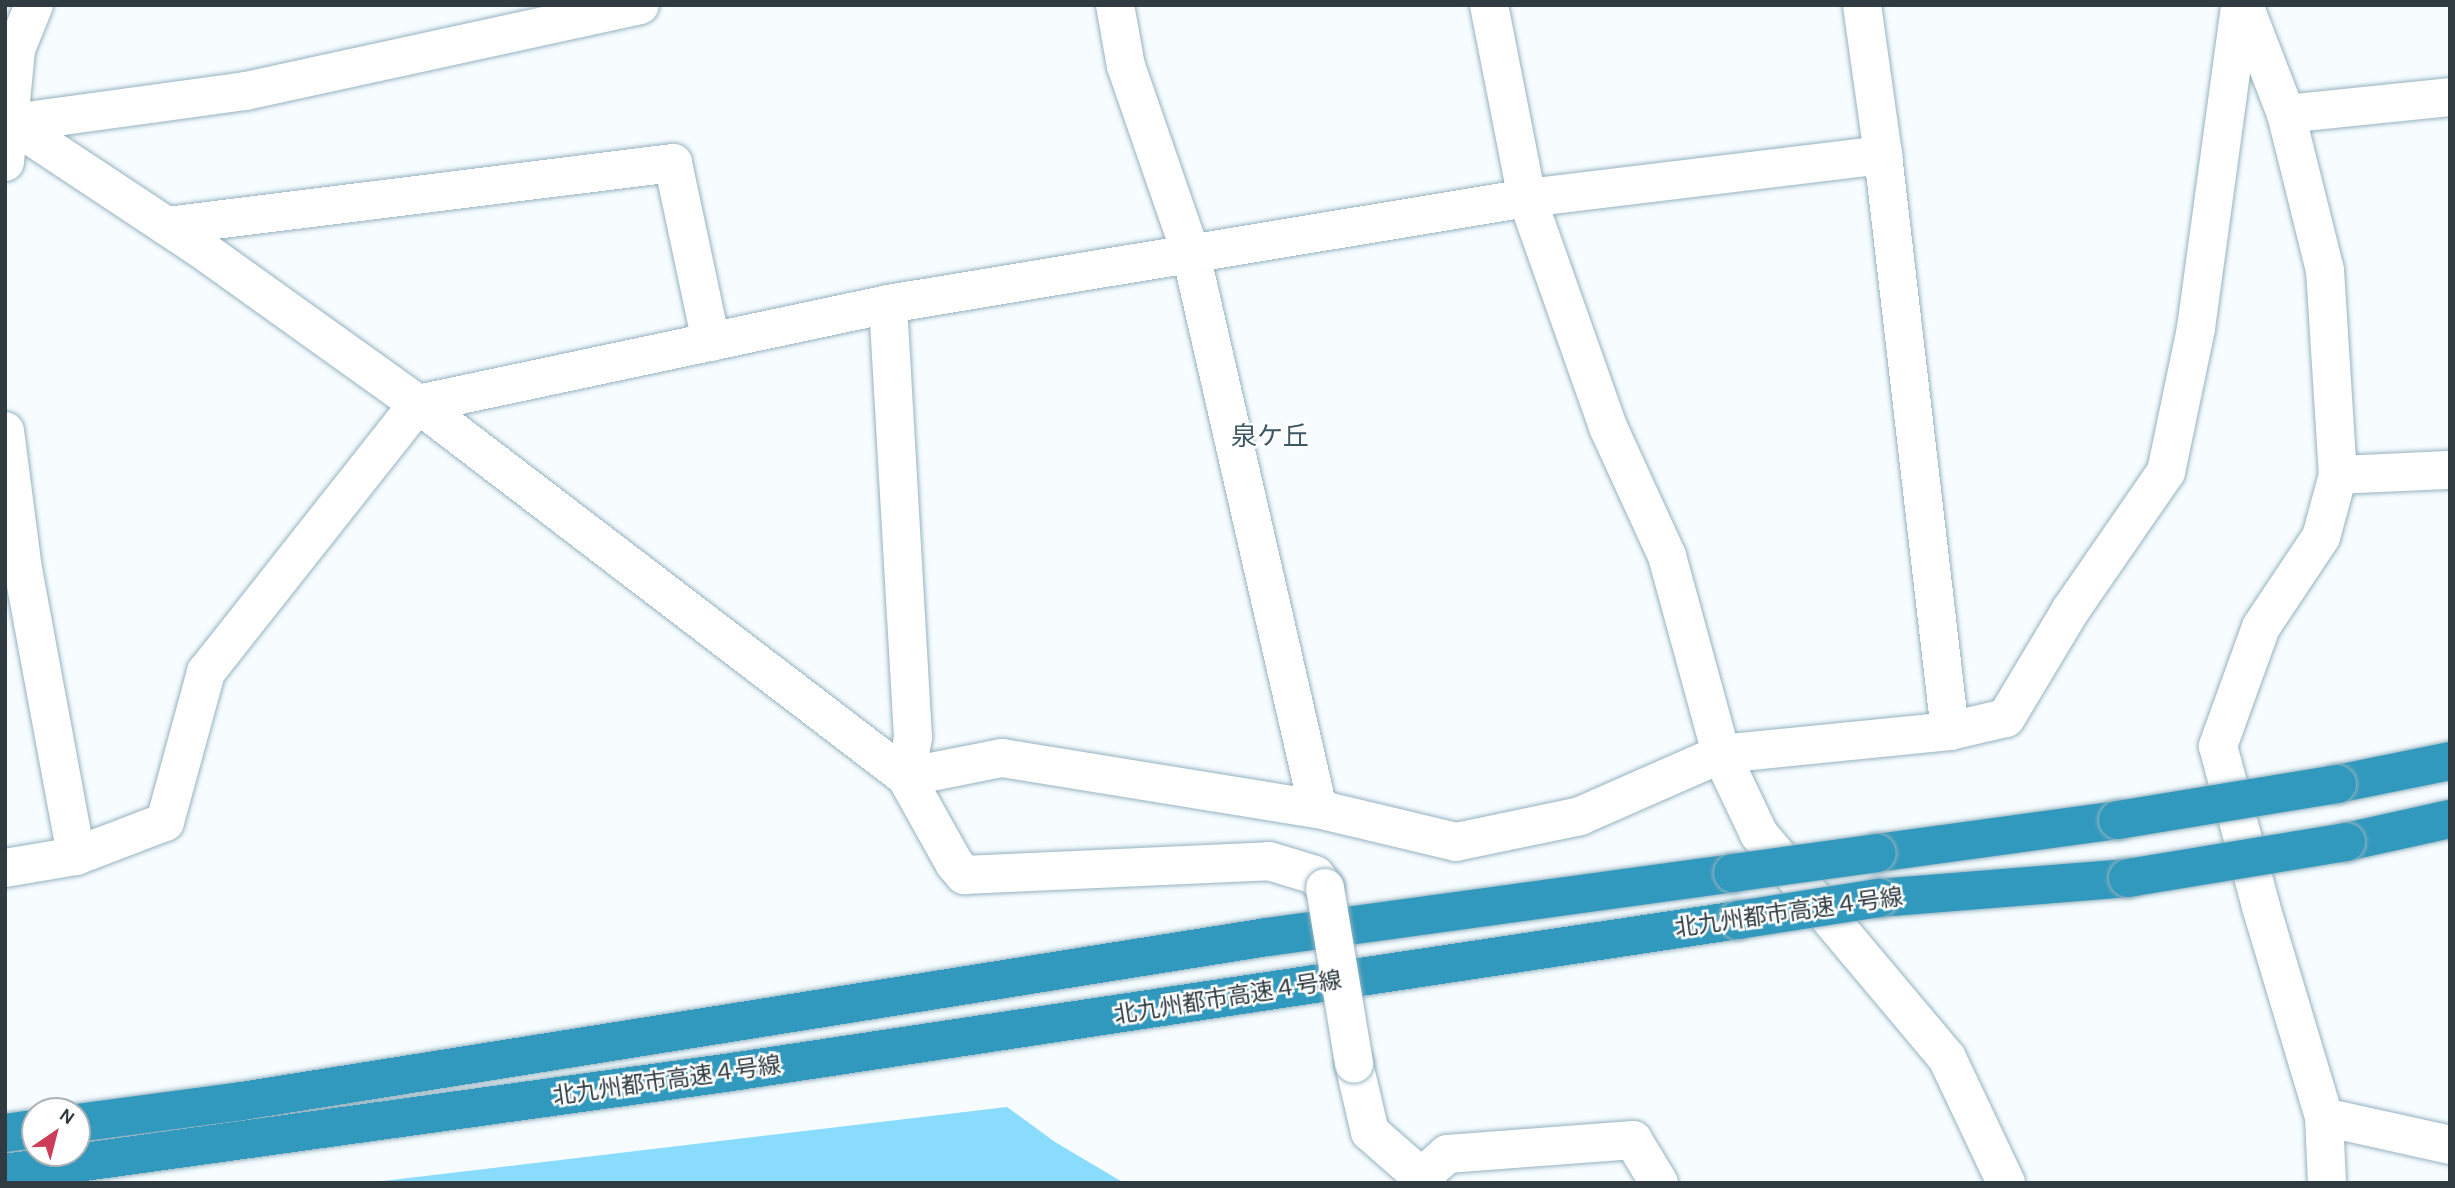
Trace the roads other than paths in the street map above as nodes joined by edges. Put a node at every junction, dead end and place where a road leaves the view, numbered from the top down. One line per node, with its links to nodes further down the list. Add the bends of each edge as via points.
1 (34, 5): 9 (street, via 16,48)
2 (640, 5): 9 (street, via 246,91)
3 (1115, 5): 14 (street, via 1126,66)
4 (1489, 5): 12 (street)
5 (1862, 5): 10 (street)
6 (2242, 5): 8 (street); 22 (street, via 2196,328 2166,472 2070,611 2006,718)
7 (2450, 97): 8 (street)
8 (2287, 114): 20 (street, via 2325,270)
9 (8, 124): 11 (street); 13 (street)
10 (1883, 155): 12 (street); 22 (street)
11 (5, 162)
12 (1527, 198): 14 (street); 23 (street, via 1608,427 1667,556)
13 (167, 226): 16 (street, via 673,163); 17 (street)
14 (1191, 254): 15 (street); 26 (street)
15 (888, 304): 16 (street); 25 (street, via 913,737)
16 (710, 342): 17 (street)
17 (418, 404): 25 (street); 28 (street, via 206,672 165,822)
18 (5, 431): 21 (street)
19 (2450, 470): 20 (street)
20 (2338, 475): 30 (street, via 2321,537 2261,627 2218,746)
21 (14, 571): 28 (street)
22 (1950, 731): 23 (street)
23 (1721, 754): 26 (street, via 1580,816 1456,842); 36 (street, via 1759,834 1947,1058)
24 (2450, 761): 31 (highway, 北九州都市高速４号線, bridge, via 2118,820 1267,937 269,1097)
25 (906, 777): 26 (street, via 1002,758); 34 (street, bridge, via 964,875 1269,861 1315,874 1325,888 1370,1132)
26 (1318, 809)
27 (2450, 819): 33 (highway, 北九州都市高速４号線, bridge, via 2346,842 2128,878 1879,898 725,1073)
28 (76, 856): 29 (street)
29 (5, 868)
30 (2324, 1117): 32 (street); 37 (street)
31 (91, 1121)
32 (2450, 1145)
33 (5, 1173)
34 (1424, 1180): 35 (street, via 1447,1154 1633,1140)
35 (1660, 1183)
36 (2006, 1183)
37 (2327, 1183)

